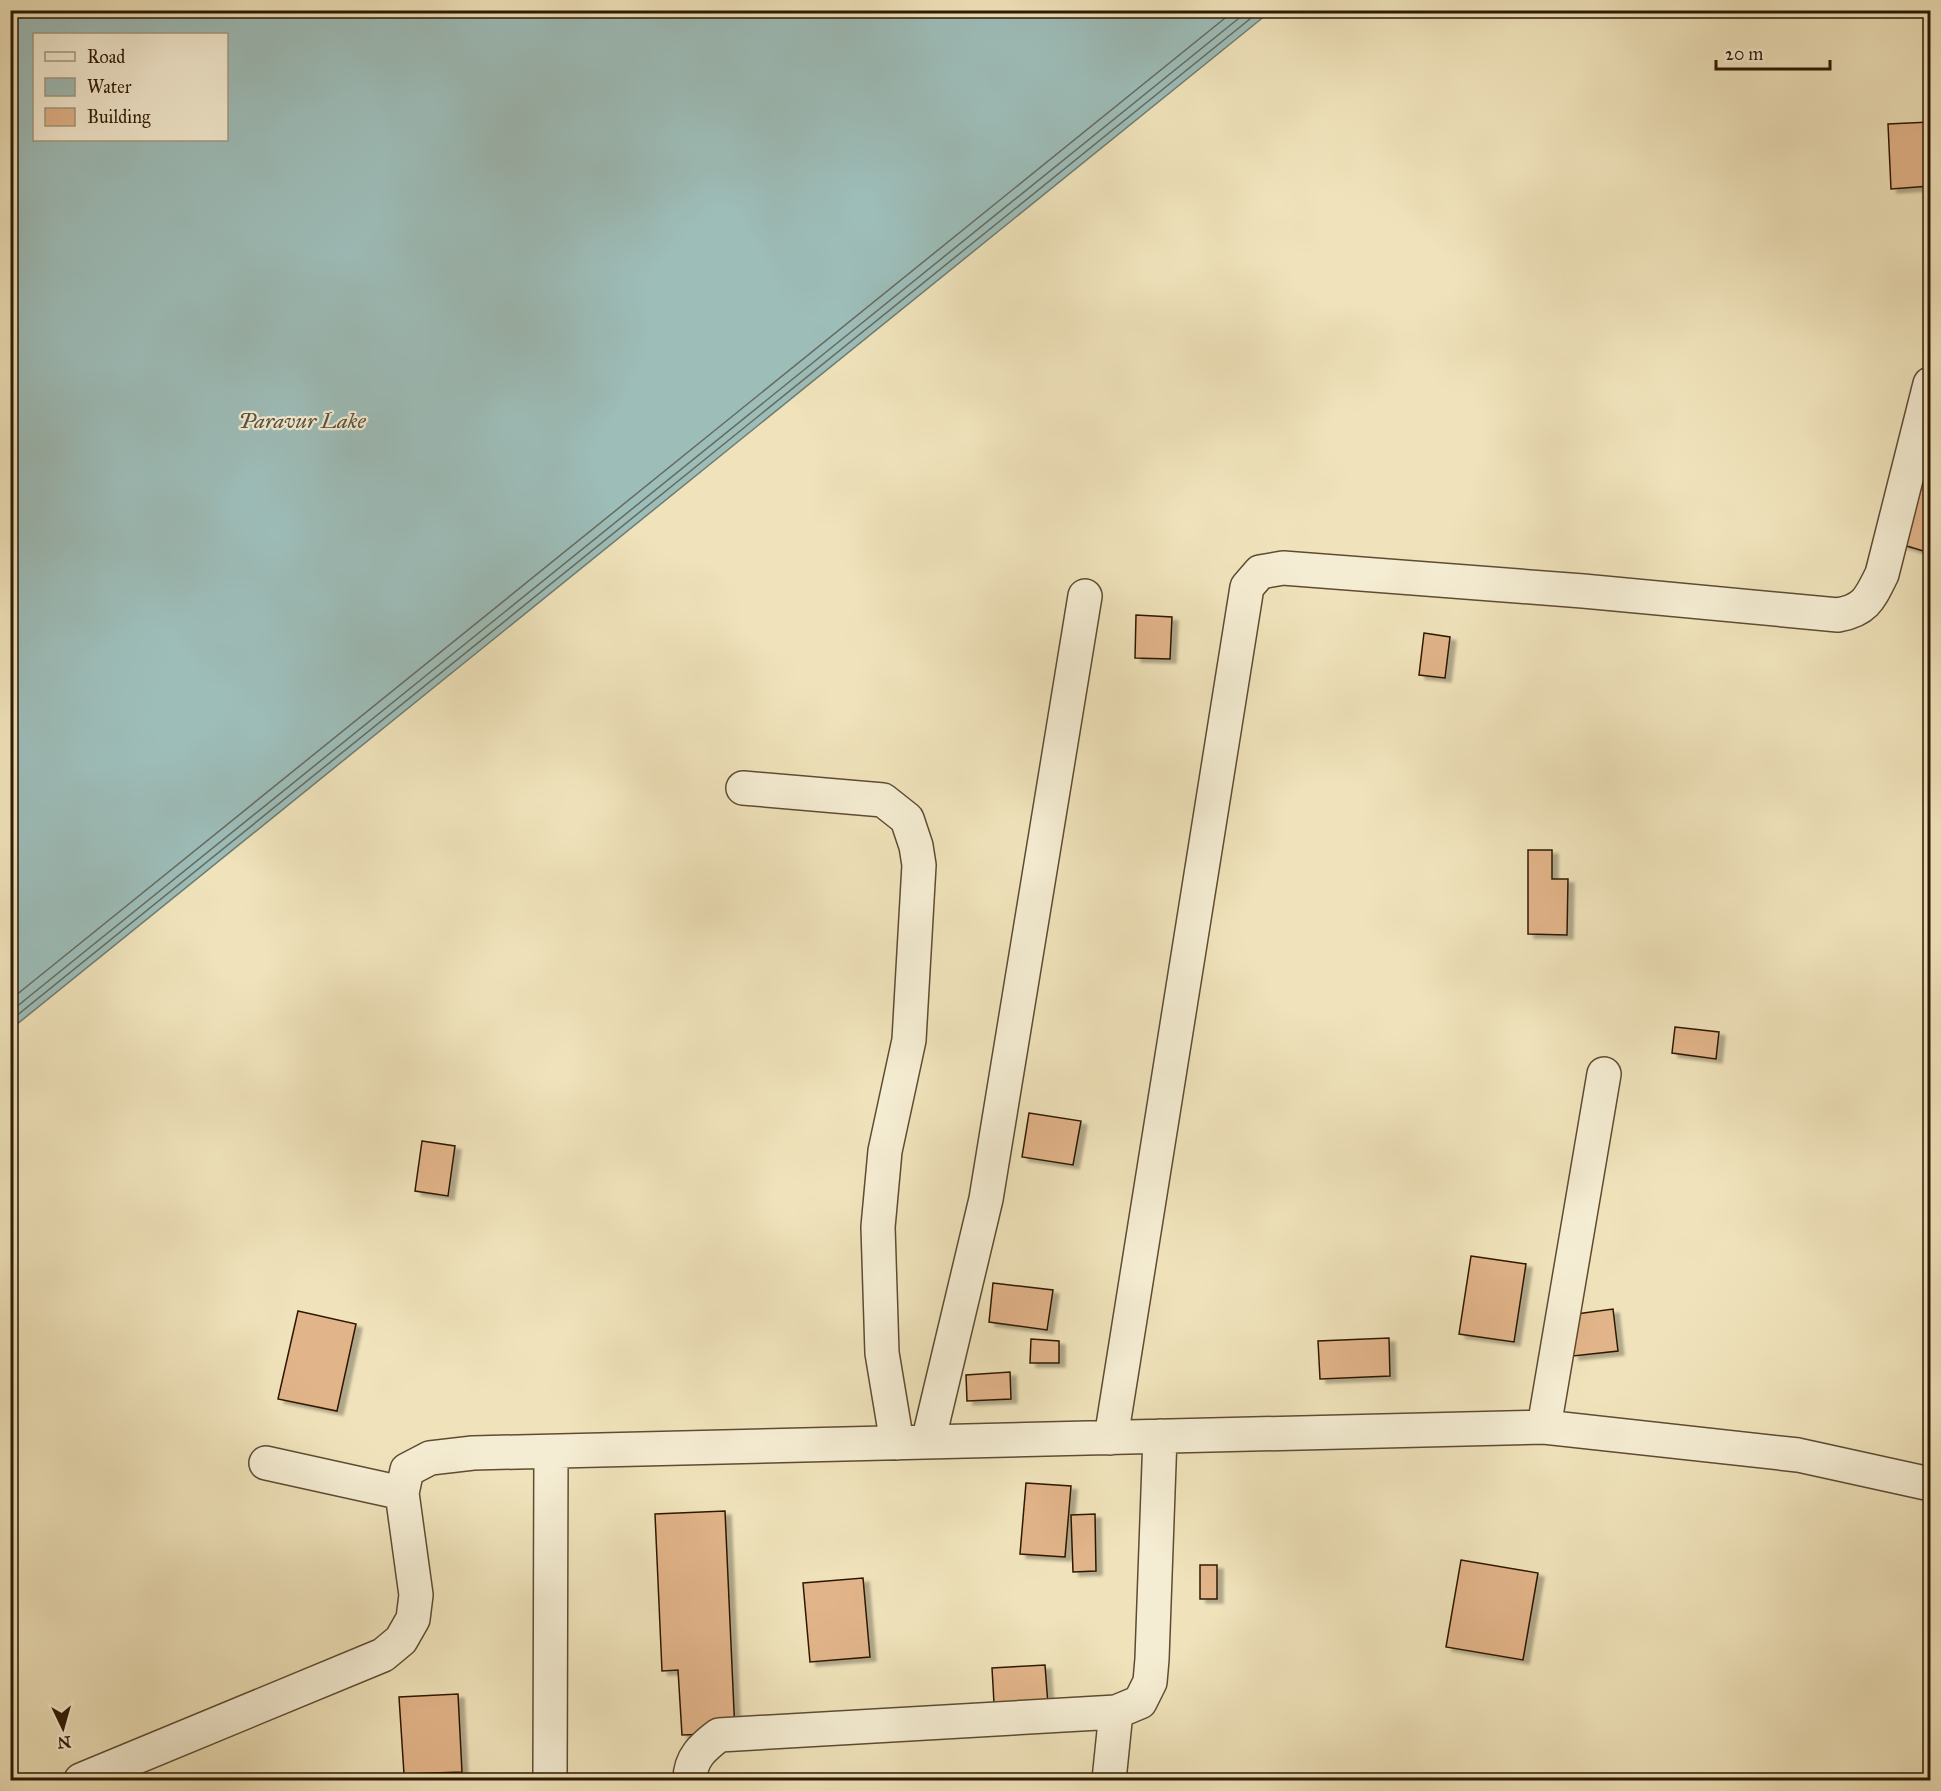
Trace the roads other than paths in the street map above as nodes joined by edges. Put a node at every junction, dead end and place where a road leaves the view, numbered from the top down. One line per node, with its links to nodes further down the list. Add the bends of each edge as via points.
1 (1930, 384): 7 (street, via 1882,574 1870,598 1854,612 1838,615 1283,568 1260,572 1247,587)
2 (1085, 596): 8 (street, via 986,1199)
3 (743, 789): 8 (street, via 883,800 907,819 916,846 919,865 909,1040 885,1151 878,1227 882,1353)
4 (1604, 1074): 5 (street)
5 (1544, 1427): 6 (street); 11 (street, via 1798,1455)
6 (1160, 1436): 7 (street); 13 (street, via 1150,1682 1140,1702)
7 (1111, 1438): 8 (street)
8 (913, 1443): 9 (street)
9 (551, 1452): 12 (street, via 430,1458 407,1470); 15 (street)
10 (266, 1463): 12 (street)
11 (1930, 1484)
12 (402, 1493): 14 (street, via 416,1595 413,1618 401,1640 383,1655)
13 (1116, 1712): 16 (street, via 720,1735 699,1750); 17 (street)
14 (81, 1780)
15 (550, 1780)
16 (690, 1780)
17 (1109, 1780)

